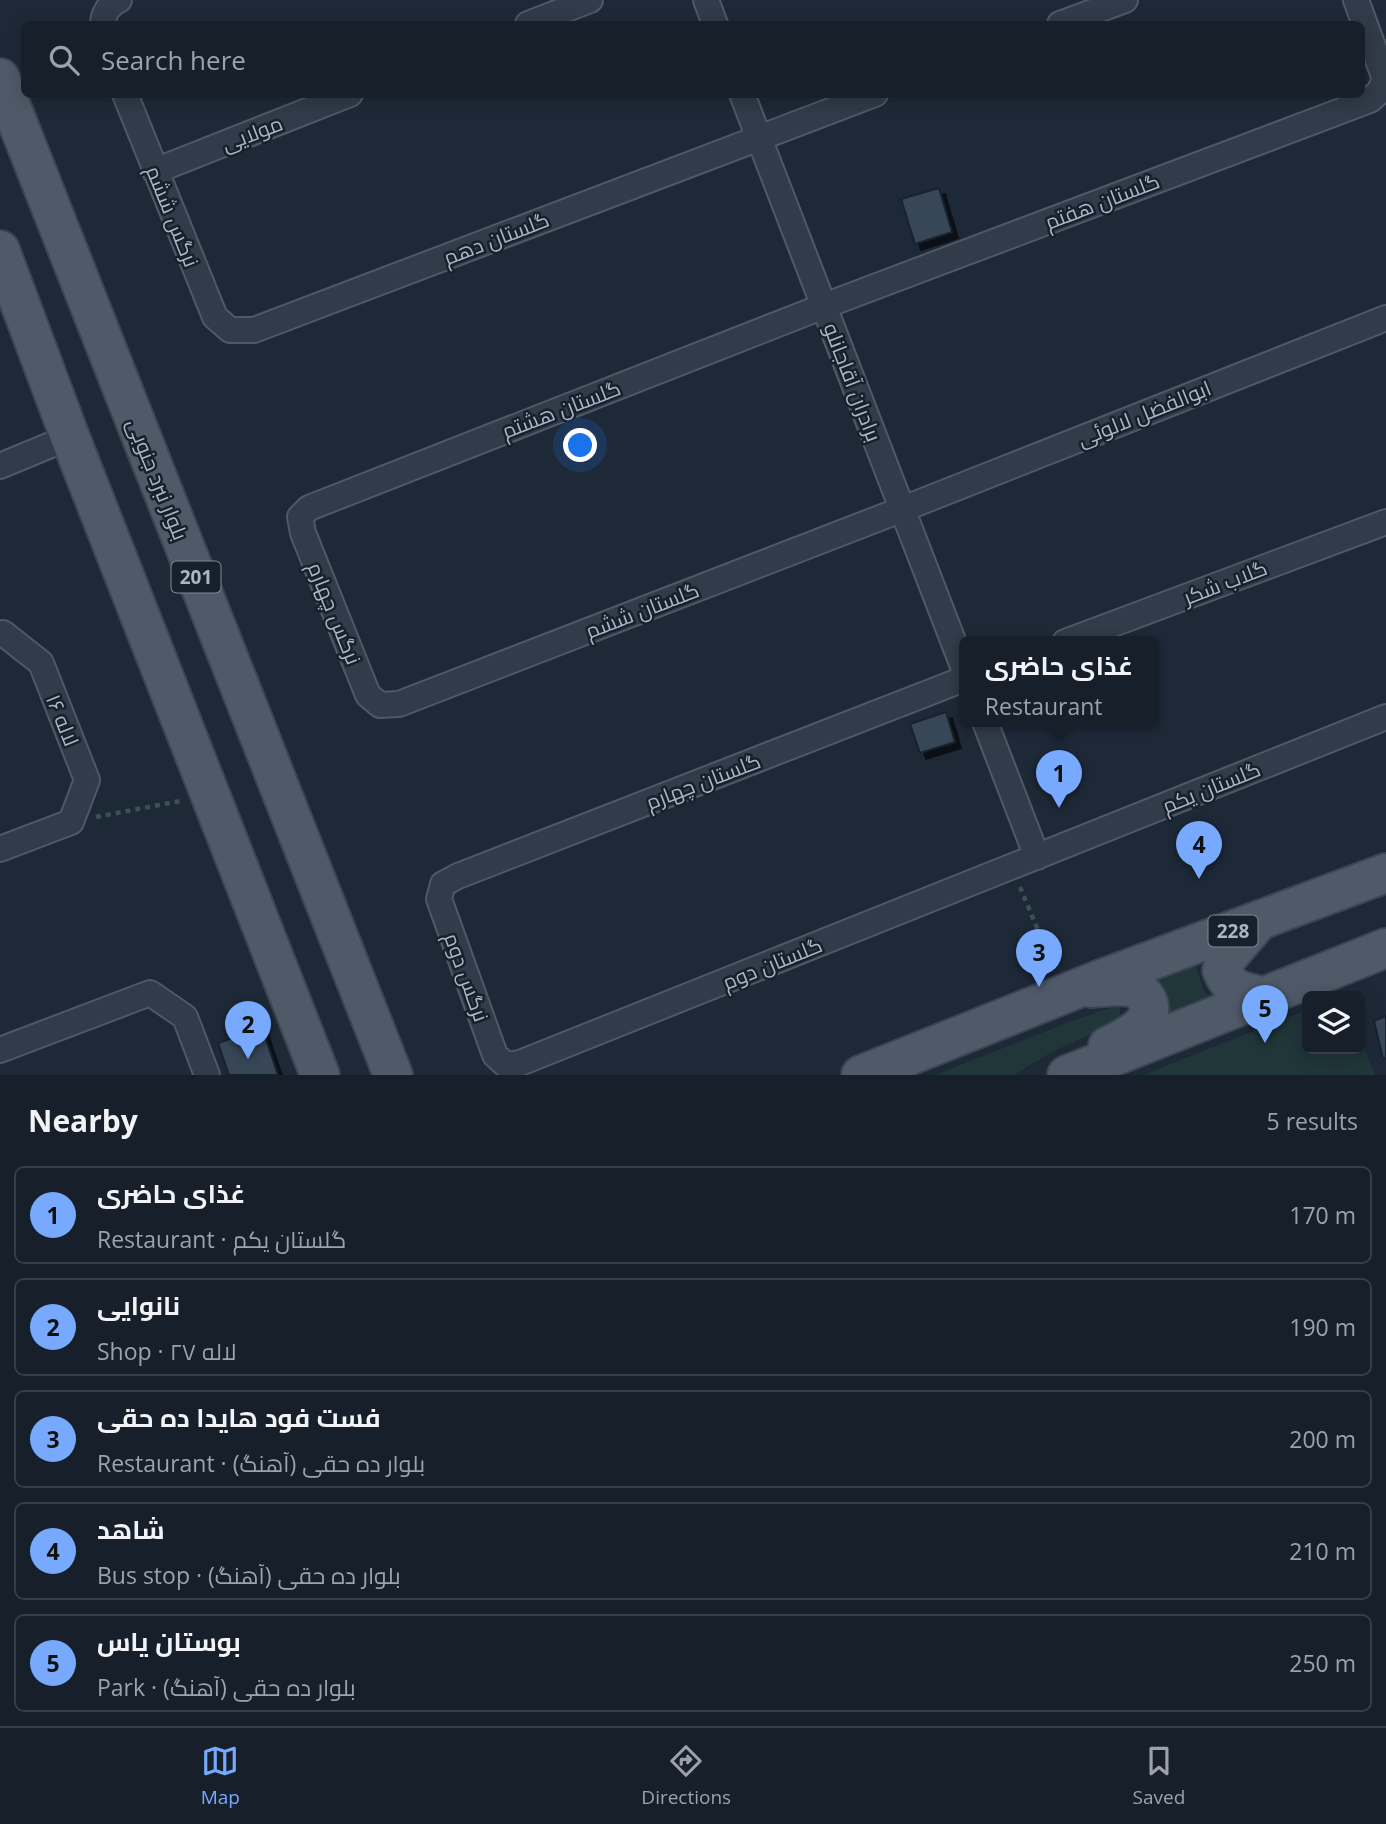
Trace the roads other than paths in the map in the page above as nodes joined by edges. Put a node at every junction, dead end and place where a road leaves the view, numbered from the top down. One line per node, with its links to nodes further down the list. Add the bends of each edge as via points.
1 (590, 0): 5 (street)
2 (706, 0): 6 (street)
3 (1125, 0): 7 (street)
4 (1356, 0): 8 (street, گلستان هفتم)
5 (536, 21)
6 (714, 21)
7 (1068, 21)
8 (1364, 21)
9 (1365, 25): 18 (street, گلستان هفتم, via 1385,79 1370,100)
10 (0, 78): 45 (main road, بلوار نبرد جنوبی / 201)
11 (127, 98): 16 (street, نرگس ششم)
12 (340, 98): 16 (street, مولایی)
13 (744, 98): 15 (street, برادران آقاجانلو)
14 (864, 98): 15 (street, گلستان دهم)
15 (759, 138): 18 (street, برادران آقاجانلو); 20 (street, گلستان دهم, via 254,330)
16 (155, 172): 20 (street, نرگس ششم, via 215,317)
17 (0, 250): 21 (main road)
18 (824, 306): 23 (street, برادران آقاجانلو); 24 (street, گلستان هشتم, via 309,508)
19 (1386, 318): 23 (street, ابوالفضل لالوئی)
20 (230, 330)
21 (70, 438): 22 (street); 44 (main road)
22 (0, 466)
23 (903, 509): 28 (street, برادران آقاجانلو); 30 (street, گلستان ششم, via 398,704)
24 (300, 517): 30 (street, نرگس چهارم, via 368,695)
25 (1386, 522): 27 (street, گلاب شکر)
26 (1, 633): 33 (street, لاله ۱۶, via 41,663 87,780 71,822)
27 (1081, 636)
28 (959, 656)
29 (959, 681): 36 (street, گلستان چهارم)
30 (380, 705)
31 (1386, 717): 34 (street, گلستان یکم)
32 (987, 727): 34 (street)
33 (0, 849)
34 (1037, 857): 42 (street, گلستان دوم)
35 (1386, 873): 37 (main road, 228)
36 (443, 884): 42 (street, نرگس دوم, via 439,899 495,1055)
37 (1259, 922): 39 (main road, 228); 40 (main road, via 1222,970 1233,988)
38 (1386, 948): 40 (main road)
39 (1072, 991): 46 (main road, 228); 47 (main road, via 1134,987 1149,1006 1137,1031)
40 (1265, 997): 48 (main road)
41 (0, 1050): 43 (street, via 150,993 185,1017)
42 (506, 1065)
43 (207, 1075)
44 (320, 1075)
45 (393, 1075)
46 (861, 1075)
47 (1054, 1075)
48 (1067, 1075)

